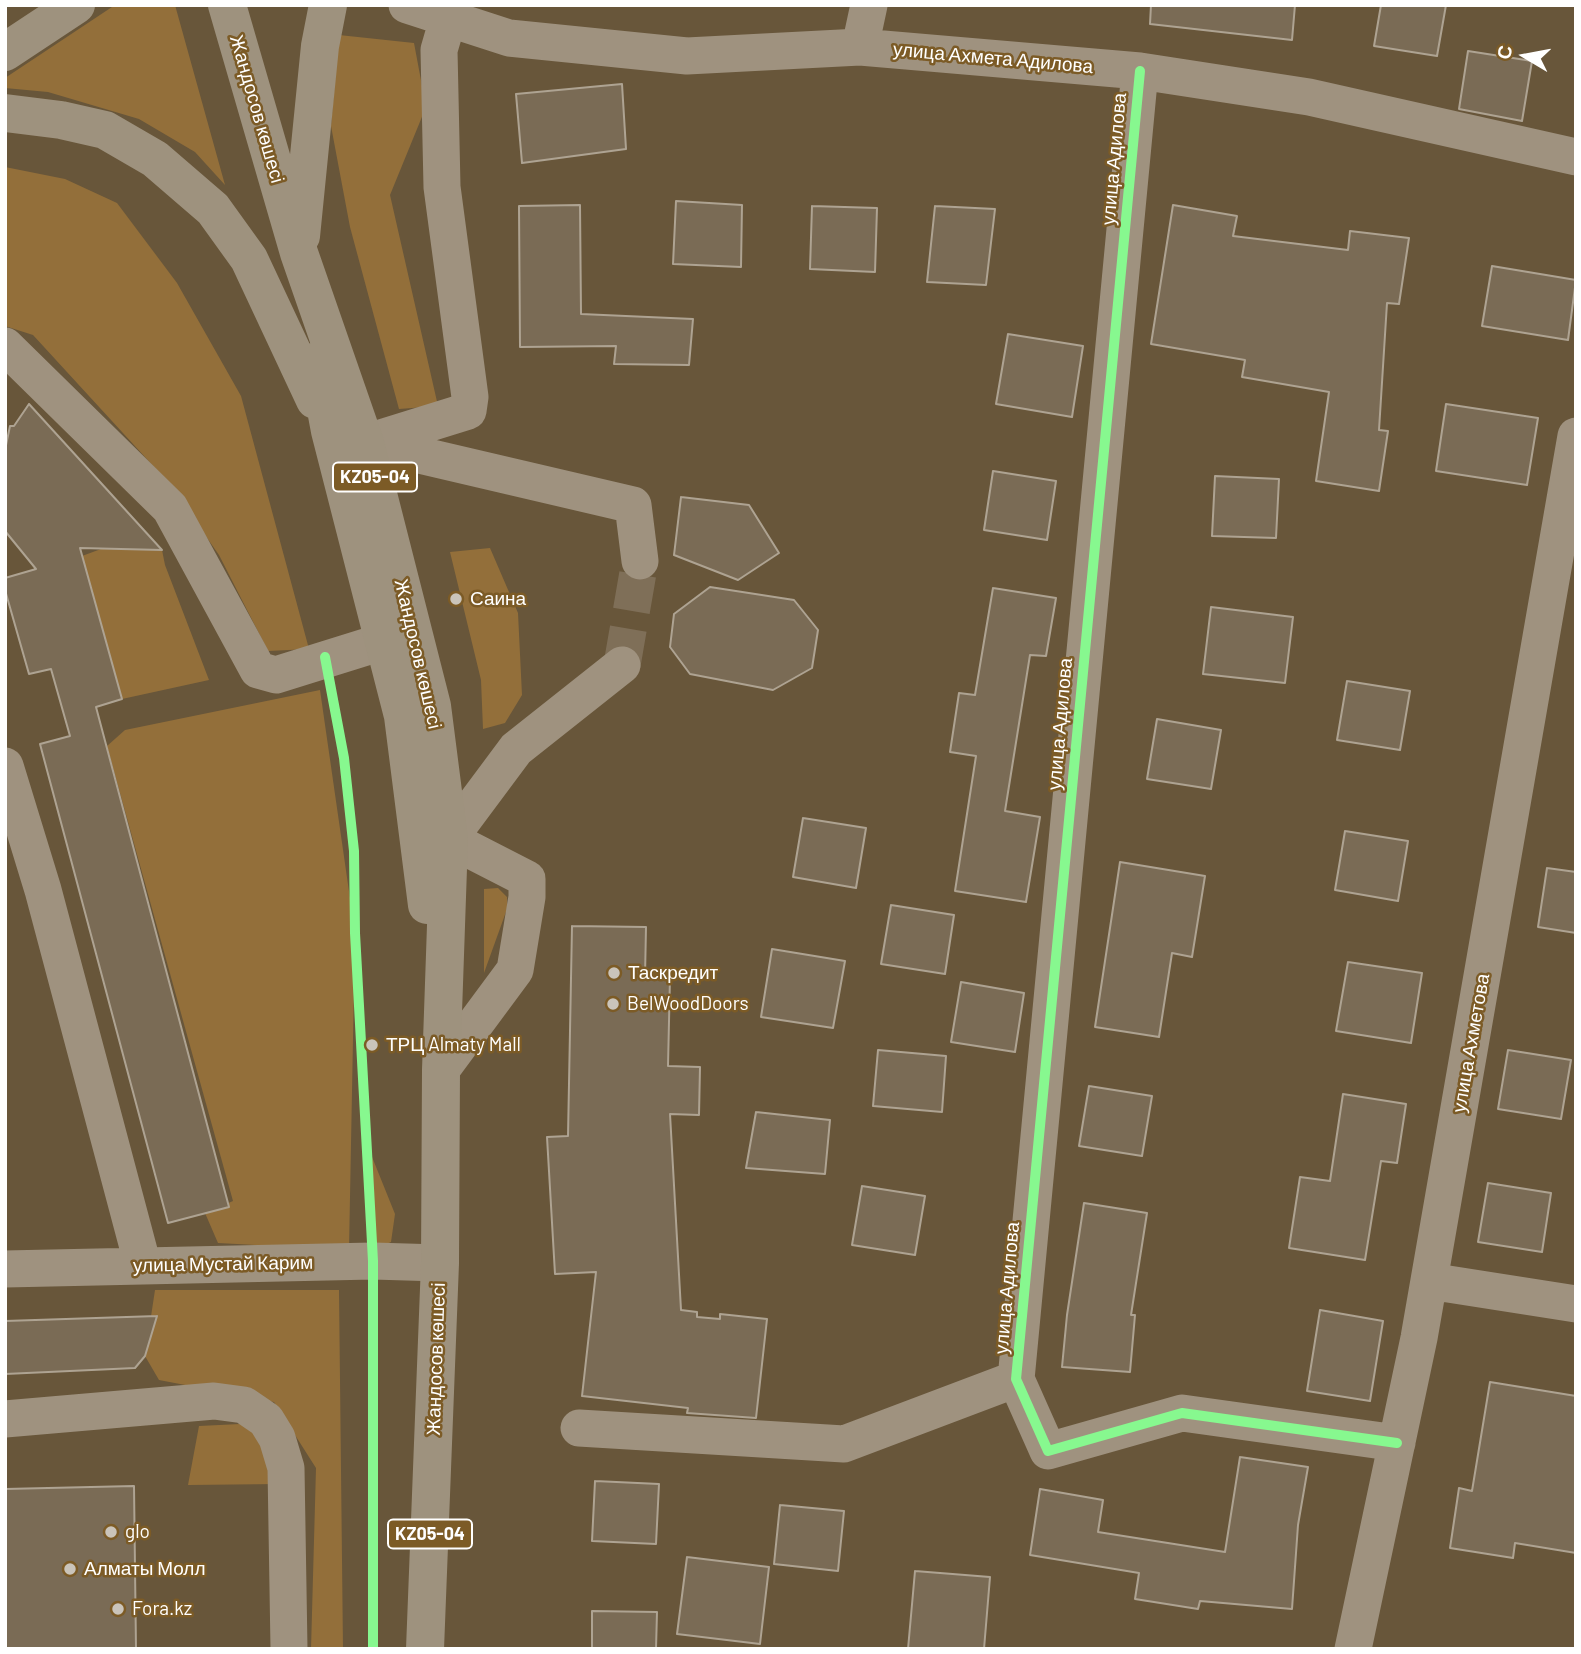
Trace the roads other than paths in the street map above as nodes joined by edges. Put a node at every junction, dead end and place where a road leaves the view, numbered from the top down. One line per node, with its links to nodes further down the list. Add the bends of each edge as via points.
1 (76, 5): 8 (main road)
2 (227, 5): 12 (main road, Жандосов көшесі / KZ05-04)
3 (328, 5): 12 (main road)
4 (407, 5): 6 (street, улица Ахмета Адилова)
5 (869, 5): 7 (street)
6 (448, 19): 7 (street, улица Ахмета Адилова, via 509,38 687,56); 16 (street, via 439,50 442,187 470,397 468,411)
7 (860, 47): 9 (street, улица Ахмета Адилова)
8 (5, 52)
9 (1140, 71): 11 (street, улица Ахмета Адилова, via 1309,97); 28 (street, улица Адилова)
10 (5, 113): 14 (main road, via 105,130 155,159 213,209 249,259)
11 (1576, 157)
12 (299, 253): 14 (main road, Жандосов көшесі / KZ05-04); 16 (main road, Жандосов көшесі / KZ05-04)
13 (5, 346): 18 (street, via 170,508 258,670 276,674)
14 (330, 431): 18 (main road, Жандосов көшесі / KZ05-04)
15 (1576, 436): 26 (street, улица Ахметова)
16 (365, 443): 17 (street, via 633,506); 21 (main road, Жандосов көшесі / KZ05-04, via 432,706)
17 (640, 561)
18 (385, 641): 22 (main road, Жандосов көшесі / KZ05-04, via 403,716 421,843)
19 (622, 665): 21 (street, via 516,749)
20 (5, 766): 24 (street, via 43,890)
21 (449, 839): 22 (main road, Жандосов көшесі / KZ05-04); 22 (street, via 527,879 527,897 515,970)
22 (441, 1070): 23 (main road, Жандосов көшесі / KZ05-04)
23 (440, 1264): 24 (street, улица Мустай Карим); 33 (main road, Жандосов көшесі / KZ05-04)
24 (143, 1266): 25 (street, улица Мустай Карим)
25 (5, 1269)
26 (1429, 1281): 27 (street); 31 (street, улица Ахметова)
27 (1576, 1304)
28 (1016, 1380): 30 (street, via 844,1444); 31 (street, via 1048,1451 1182,1413)
29 (5, 1419): 32 (street, via 214,1401 244,1405 266,1420 286,1468)
30 (579, 1428)
31 (1397, 1443): 34 (street, улица Ахметова)
32 (289, 1649)
33 (425, 1649)
34 (1353, 1649)

